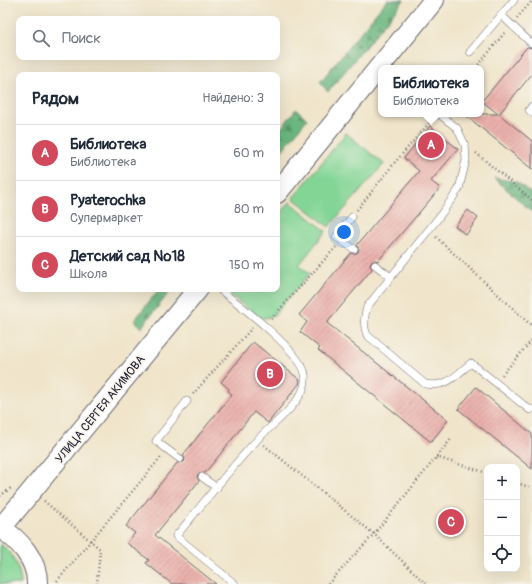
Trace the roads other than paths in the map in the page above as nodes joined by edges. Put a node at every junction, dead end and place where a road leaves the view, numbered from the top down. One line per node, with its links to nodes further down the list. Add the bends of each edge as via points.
1 (434, 0): 6 (street)
2 (514, 0): 3 (lane)
3 (501, 15): 4 (lane); 5 (lane)
4 (531, 43)
5 (470, 52)
6 (385, 65)
7 (378, 73): 11 (street)
8 (532, 106): 9 (lane, via 529,110)
9 (532, 113)
10 (442, 117): 15 (lane, via 457,128 463,142 466,160 459,189)
11 (280, 189)
12 (352, 217): 13 (lane, via 336,237)
13 (354, 249)
14 (375, 265): 15 (lane)
15 (391, 277): 19 (lane, via 367,308 364,319 367,335 425,384 446,384 471,363 530,410)
16 (196, 292): 23 (street, УЛИЦА СЕРГЕЯ АКИМОВА)
17 (223, 292): 22 (lane, via 287,346 302,364 305,384 301,394 280,420 257,440)
18 (187, 401): 20 (lane, via 156,441)
19 (532, 409)
20 (180, 459)
21 (202, 477): 22 (lane)
22 (217, 488): 25 (lane, via 176,536)
23 (1, 528): 24 (street, via 19,542 31,559)
24 (37, 584)
25 (235, 584)

